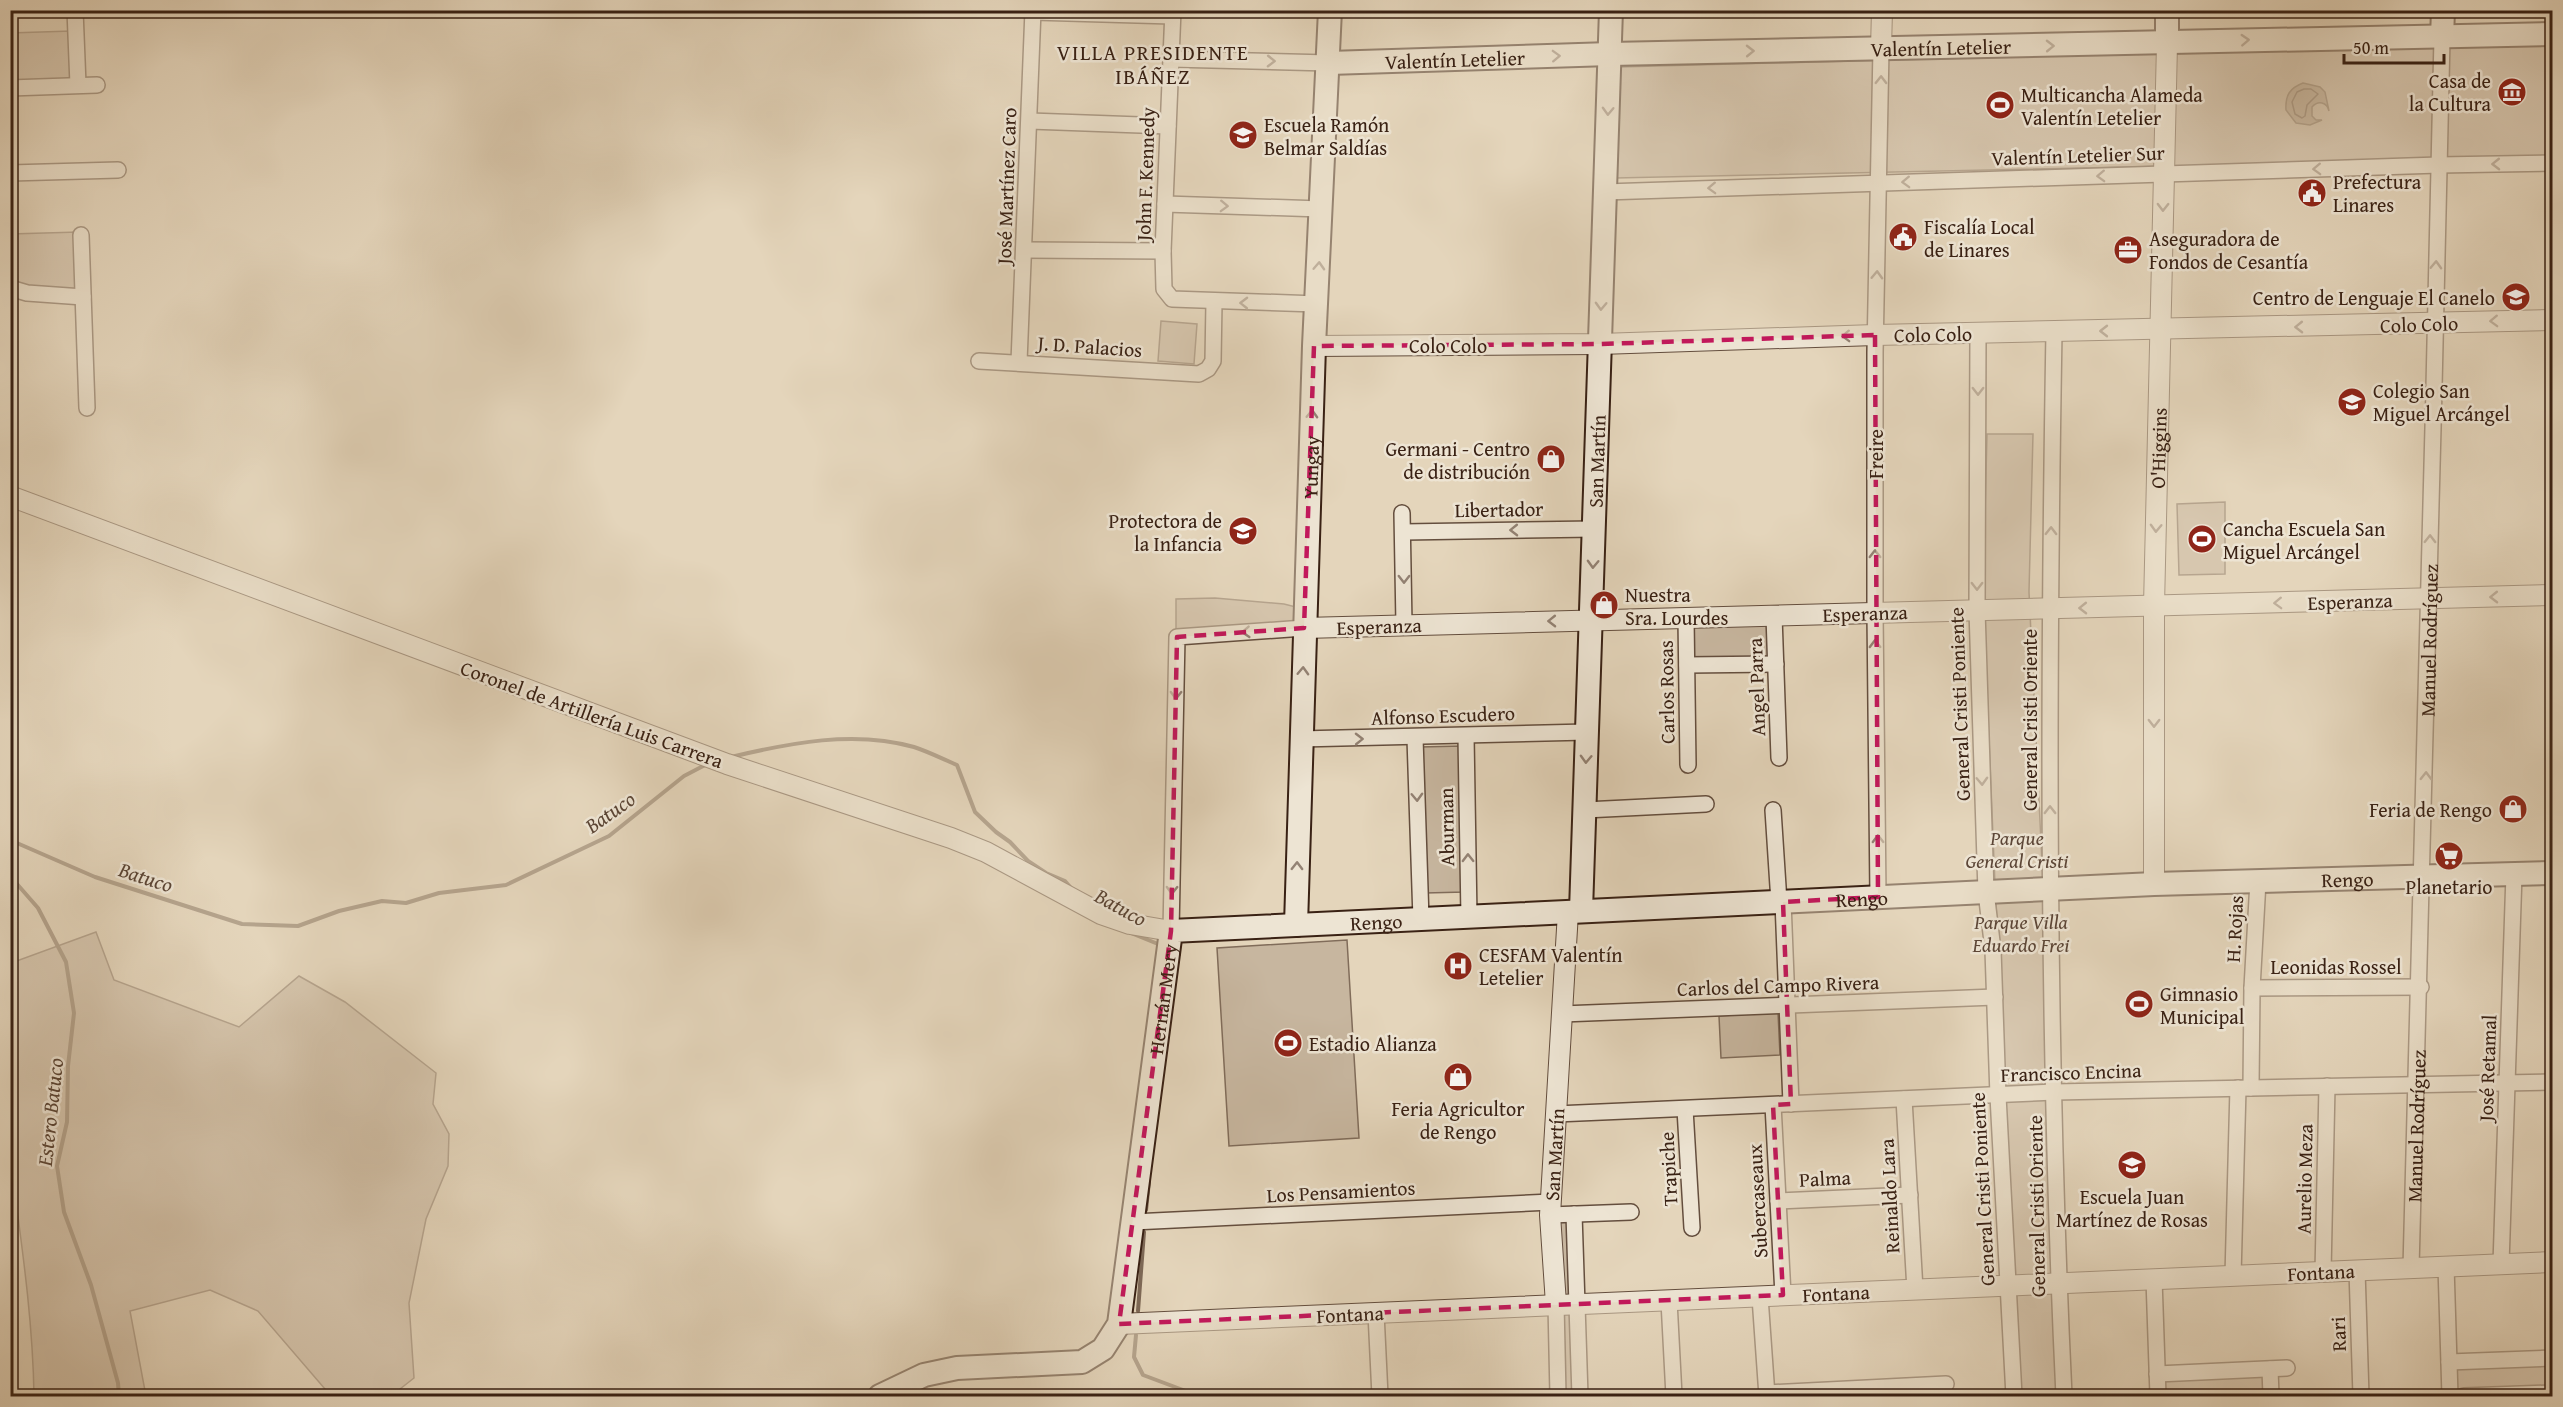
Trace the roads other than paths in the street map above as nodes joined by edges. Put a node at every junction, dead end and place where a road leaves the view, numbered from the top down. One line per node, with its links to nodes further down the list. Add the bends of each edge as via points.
1 (75, 10): 17 (street)
2 (1330, 10): 15 (main road, Yungay)
3 (1611, 10): 13 (main road, San Martín)
4 (1882, 10): 12 (street, Freire)
5 (2167, 10): 11 (main road, O'Higgins)
6 (2443, 10): 10 (main road, Manuel Rodríguez)
7 (1033, 11): 8 (street); 19 (street, José Martínez Caro)
8 (1172, 13): 14 (street, John F. Kennedy)
9 (2553, 34): 10 (main road, Valentín Letelier)
10 (2442, 38): 11 (main road, Valentín Letelier, one-way to 10); 22 (street, Manuel Rodríguez)
11 (2167, 44): 12 (main road, Valentín Letelier, one-way to 11); 25 (street, O'Higgins)
12 (1881, 49): 13 (main road, Valentín Letelier, one-way to 12); 26 (street, Freire, one-way to 12)
13 (1610, 54): 15 (main road, Valentín Letelier, one-way to 13); 27 (main road, San Martín, one-way to 27)
14 (1171, 59): 15 (street, one-way to 15); 20 (street, John F. Kennedy)
15 (1329, 63): 29 (main road, Yungay)
16 (97, 85): 17 (street)
17 (78, 86): 18 (street)
18 (10, 88)
19 (1030, 121): 20 (street); 31 (street, José Martínez Caro)
20 (1168, 126): 28 (street, John F. Kennedy)
21 (2553, 163): 22 (street, Valentín Letelier Sur, one-way to 22)
22 (2439, 165): 25 (street, Valentín Letelier Sur, one-way to 25); 38 (street, Manuel Rodríguez, one-way to 22)
23 (118, 170): 24 (street)
24 (10, 173)
25 (2164, 174): 26 (street, Valentín Letelier Sur, one-way to 26); 39 (street, O'Higgins, one-way to 39)
26 (1880, 183): 27 (street, Valentín Letelier Sur, one-way to 27); 42 (street, Freire, one-way to 26)
27 (1605, 192): 43 (main road, San Martín, one-way to 43)
28 (1165, 204): 29 (street, one-way to 29); 32 (street, John F. Kennedy)
29 (1322, 209): 36 (main road, Yungay, one-way to 29)
30 (81, 235): 34 (street)
31 (1025, 250): 32 (street); 46 (street, José Martínez Caro)
32 (1163, 251): 35 (street, John F. Kennedy, via 1164,289 1172,299)
33 (10, 288): 34 (street)
34 (83, 297): 47 (street)
35 (1214, 302): 36 (street, one-way to 35); 46 (street, J. D. Palacios, via 1213,361 1199,374)
36 (1317, 304): 44 (main road, Yungay)
37 (2553, 320): 38 (street, Colo Colo, one-way to 38)
38 (2434, 324): 39 (street, Colo Colo, one-way to 39); 53 (street, Manuel Rodríguez, one-way to 38)
39 (2162, 330): 40 (street, Colo Colo, one-way to 40); 54 (street, O'Higgins, one-way to 54)
40 (2054, 331): 41 (street, Colo Colo); 55 (street, General Cristi Oriente, one-way to 40)
41 (1978, 333): 42 (street, Colo Colo); 56 (street, General Cristi Poniente, one-way to 56)
42 (1875, 335): 43 (street, Colo Colo, one-way to 43); 57 (street, Freire, one-way to 42)
43 (1600, 344): 44 (street, Colo Colo); 50 (main road, San Martín)
44 (1314, 346): 62 (main road, Yungay, one-way to 44)
45 (979, 362): 46 (street, J. D. Palacios)
46 (1019, 362)
47 (87, 408)
48 (10, 496): 88 (street, Coronel de Artillería Luis Carrera, via 727,764 986,852 1101,914)
49 (1402, 513): 51 (street)
50 (1594, 529): 51 (street, Libertador, one-way to 51); 60 (main road, San Martín, one-way to 60)
51 (1404, 532): 61 (street, one-way to 61)
52 (2553, 595): 53 (street, Esperanza, one-way to 53)
53 (2429, 598): 54 (street, Esperanza, one-way to 54); 77 (street, Manuel Rodríguez, one-way to 53)
54 (2154, 606): 55 (street, Esperanza, one-way to 55); 79 (street, O'Higgins, one-way to 79)
55 (2049, 608): 56 (street, Esperanza); 80 (street, General Cristi Oriente, one-way to 55)
56 (1977, 610): 57 (street, Esperanza); 81 (street, General Cristi Poniente, one-way to 81)
57 (1875, 613): 58 (street, Esperanza); 82 (street, Freire, one-way to 57)
58 (1774, 616): 59 (street, Esperanza); 64 (street, Angel Parra)
59 (1686, 618): 60 (street, Esperanza); 65 (street, Carlos Rosas)
60 (1591, 621): 61 (street, Esperanza, one-way to 61); 66 (main road, San Martín)
61 (1404, 625): 62 (street, Esperanza)
62 (1304, 628): 63 (street, Esperanza, one-way to 63); 69 (main road, Yungay, one-way to 62)
63 (1177, 637): 88 (street, Hernán Mery, one-way to 88)
64 (1776, 664): 65 (street); 70 (street, Angel Parra)
65 (1687, 665): 71 (street, Carlos Rosas)
66 (1587, 732): 67 (street, Alfonso Escudero); 73 (main road, San Martín, one-way to 73)
67 (1466, 736): 68 (street, Alfonso Escudero); 85 (street, Aburman, one-way to 67)
68 (1415, 738): 69 (street, Alfonso Escudero, one-way to 68); 86 (street, Aburman, one-way to 86)
69 (1300, 740): 87 (main road, Yungay, one-way to 69)
70 (1779, 758)
71 (1688, 765)
72 (1706, 804): 73 (street)
73 (1585, 810): 84 (main road, San Martín)
74 (1773, 810): 83 (street)
75 (2553, 873): 76 (main road, Rengo)
76 (2514, 874): 77 (main road, Rengo); 95 (street, José Retamal)
77 (2424, 877): 78 (main road, Rengo); 89 (street, Manuel Rodríguez)
78 (2258, 881): 79 (main road, Rengo); 90 (street, H. Rojas)
79 (2154, 884): 80 (main road, Rengo)
80 (2050, 889): 81 (main road, Rengo); 99 (street, General Cristi Oriente)
81 (1986, 892): 82 (main road, Rengo); 91 (street, General Cristi Poniente)
82 (1878, 897): 83 (main road, Rengo)
83 (1781, 902): 84 (main road, Rengo); 92 (street)
84 (1575, 912): 85 (main road, Rengo); 93 (street, San Martín)
85 (1469, 917): 86 (main road, Rengo)
86 (1421, 919): 87 (main road, Rengo)
87 (1296, 925): 88 (main road, Rengo)
88 (1171, 931): 111 (main road, Hernán Mery)
89 (2421, 987): 90 (street, Leonidas Rossel); 96 (street, Manuel Rodríguez)
90 (2252, 988): 98 (street, H. Rojas)
91 (1995, 997): 92 (street, Carlos del Campo Rivera); 100 (street, General Cristi Poniente)
92 (1787, 1005): 93 (street, Carlos del Campo Rivera); 102 (street)
93 (1562, 1014): 105 (street, San Martín)
94 (2553, 1082): 95 (street, Francisco Encina)
95 (2507, 1083): 96 (street, Francisco Encina); 114 (street, José Retamal)
96 (2417, 1084): 97 (street, Francisco Encina); 116 (street, Manuel Rodríguez)
97 (2326, 1086): 98 (street, Francisco Encina); 118 (street, Aurelio Meza)
98 (2245, 1088): 99 (street, Francisco Encina); 119 (street, H. Rojas)
99 (2055, 1092): 100 (street, Francisco Encina); 121 (street, General Cristi Oriente)
100 (1998, 1096): 101 (street, Francisco Encina); 122 (street, General Cristi Poniente)
101 (1904, 1100): 102 (street, Francisco Encina); 106 (street, Reinaldo Lara)
102 (1791, 1104): 103 (street, Francisco Encina)
103 (1773, 1105): 104 (street, Francisco Encina); 107 (street, Subercaseaux)
104 (1685, 1108): 105 (street, Francisco Encina); 112 (street, Trapiche)
105 (1556, 1114): 108 (street, San Martín)
106 (1910, 1195): 107 (street, Palma); 123 (street, Reinaldo Lara)
107 (1778, 1201): 124 (street, Subercaseaux)
108 (1551, 1208): 110 (street, Los Pensamientos); 111 (street, Los Pensamientos); 127 (street, San Martín)
109 (1631, 1212): 110 (street, Los Pensamientos)
110 (1574, 1214): 128 (street, San Martín)
111 (1133, 1222): 130 (main road, Hernán Mery)
112 (1692, 1228)
113 (2553, 1262): 114 (street, Fontana)
114 (2501, 1264): 115 (street, Fontana)
115 (2446, 1266): 116 (street, Fontana); 132 (street)
116 (2411, 1268): 117 (street, Fontana)
117 (2357, 1270): 118 (street, Fontana); 149 (street, Rari)
118 (2323, 1272): 119 (street, Fontana)
119 (2233, 1276): 120 (street, Fontana)
120 (2154, 1279): 121 (street, Fontana); 135 (street)
121 (2058, 1283): 122 (street, Fontana); 146 (street, General Cristi Oriente)
122 (2008, 1285): 123 (street, Fontana); 145 (street, General Cristi Poniente)
123 (1915, 1290): 124 (street, Fontana)
124 (1783, 1295): 125 (street, Fontana)
125 (1760, 1297): 126 (street, Fontana); 139 (street)
126 (1669, 1301): 128 (street, Fontana); 144 (street)
127 (1556, 1304): 128 (street, Fontana); 129 (street, Fontana); 142 (street, San Martín)
128 (1576, 1304): 143 (street, San Martín)
129 (1376, 1313): 130 (street, Fontana); 141 (street)
130 (1119, 1324): 140 (main road, via 1103,1349 1083,1362 957,1368 924,1375)
131 (2553, 1358): 132 (street)
132 (2449, 1362): 150 (street)
133 (2287, 1368): 134 (street)
134 (2270, 1369): 135 (street); 148 (street)
135 (2157, 1374): 147 (street)
136 (1946, 1384): 137 (street)
137 (1923, 1391): 139 (street)
138 (2553, 1393): 151 (street)
139 (1767, 1395)
140 (880, 1396)
141 (1380, 1396)
142 (1558, 1396)
143 (1580, 1396)
144 (1674, 1396)
145 (2014, 1396)
146 (2064, 1396)
147 (2158, 1396)
148 (2271, 1396)
149 (2361, 1396)
150 (2450, 1396)
151 (2464, 1396)

